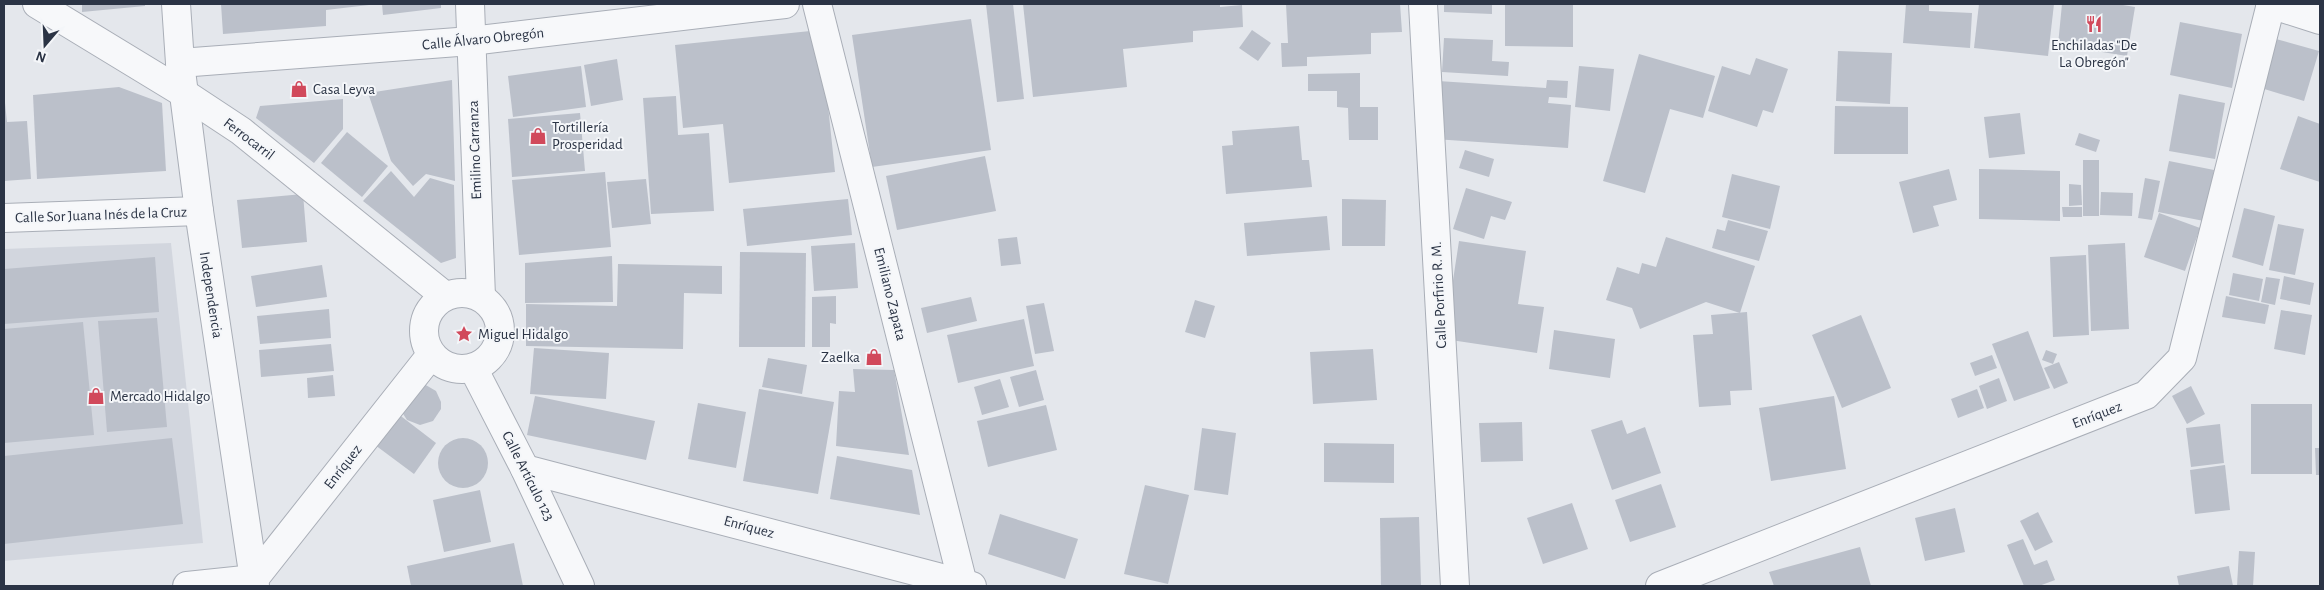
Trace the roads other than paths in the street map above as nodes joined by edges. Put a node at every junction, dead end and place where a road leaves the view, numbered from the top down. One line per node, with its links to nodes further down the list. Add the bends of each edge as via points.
1 (37, 4): 11 (street, Ferrocarril)
2 (176, 4): 10 (street, Independencia)
3 (470, 4): 9 (street, Emilino Carranza)
4 (785, 4): 9 (street, Calle Álvaro Obregón)
5 (817, 4): 20 (street, Emiliano Zapata)
6 (1423, 4): 23 (street, Calle Porfirio R. M.)
7 (2270, 4): 8 (street); 24 (street, Enríquez, via 2182,358 2146,396)
8 (2320, 20)
9 (471, 41): 10 (street, Calle Álvaro Obregón); 15 (street, Emilino Carranza)
10 (180, 63): 11 (street, Independencia)
11 (185, 94): 12 (street, Independencia); 14 (street, Ferrocarril, via 241,131)
12 (199, 211): 13 (street, Calle Sor Juana Inés de la Cruz); 19 (street, Independencia)
13 (4, 218)
14 (445, 296): 15 (street, via 463,292); 16 (street, via 429,311 423,333)
15 (481, 297): 17 (street, via 496,314 501,336 492,356)
16 (431, 355): 17 (street, via 443,365 458,370); 19 (street, Enríquez)
17 (473, 368): 18 (street, Calle Artículo 123)
18 (526, 469): 20 (street, Enríquez); 22 (street, Calle Artículo 123)
19 (255, 582): 21 (street)
20 (968, 585)
21 (187, 586)
22 (580, 586)
23 (1455, 586)
24 (1660, 586)

